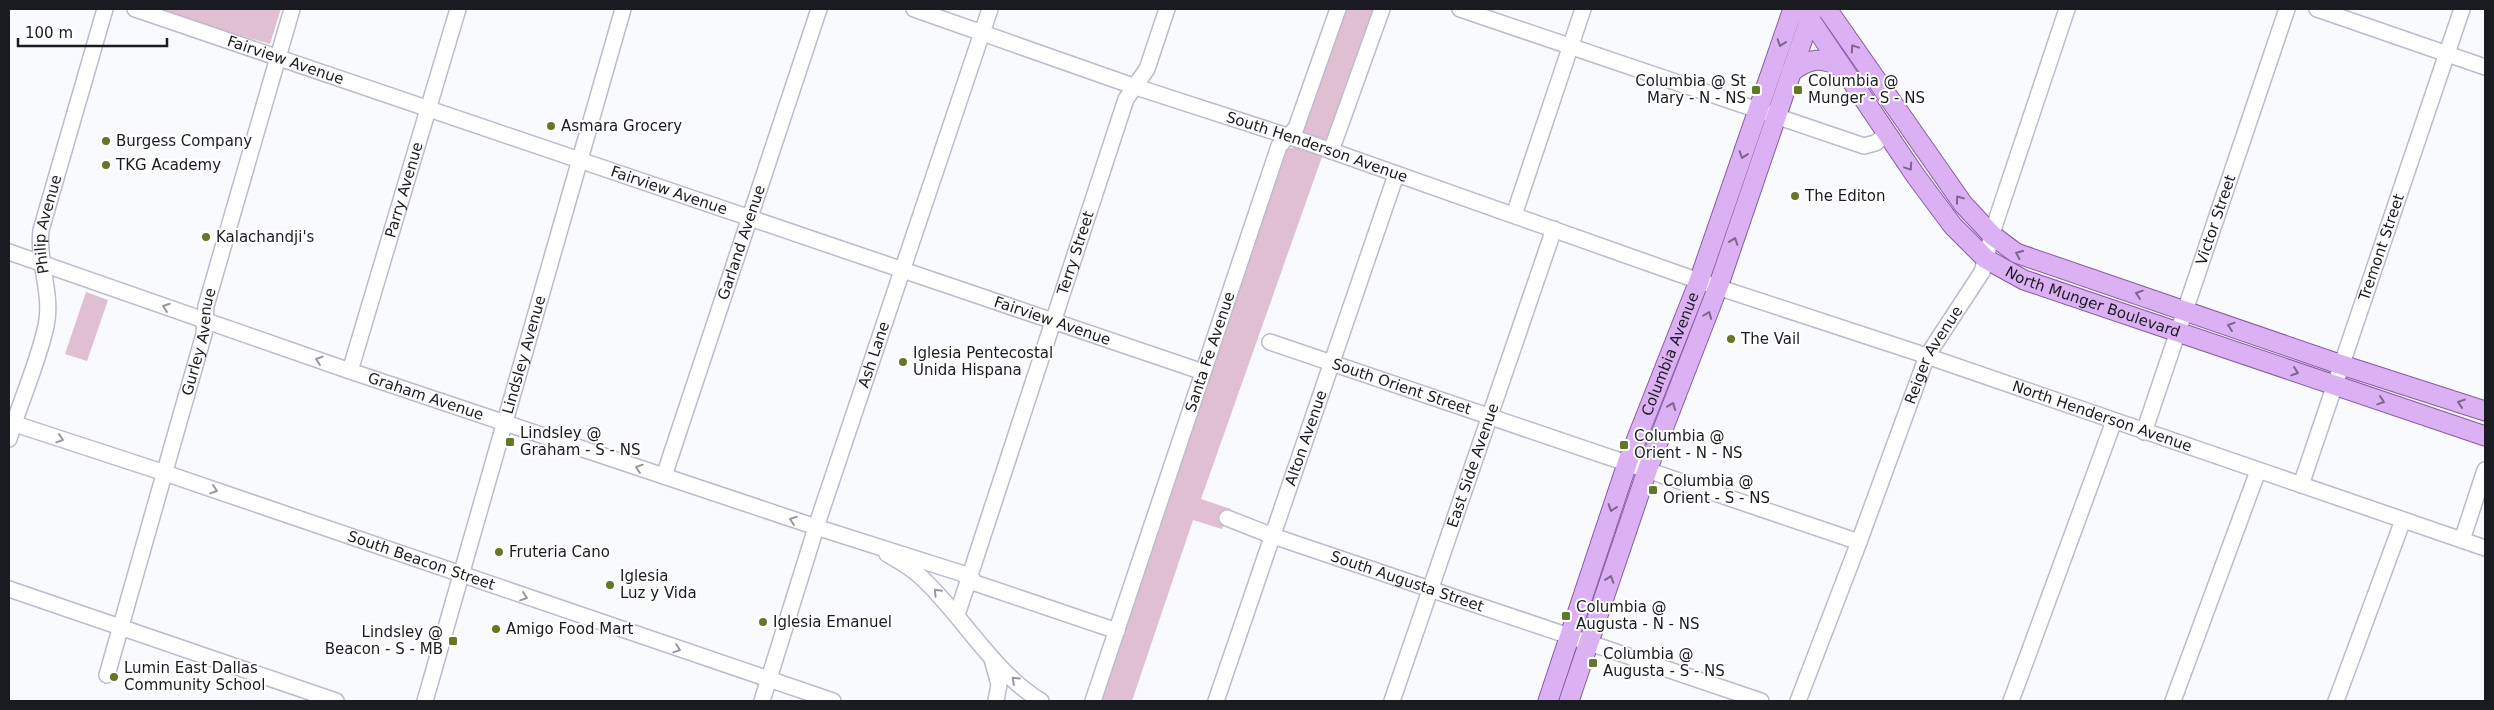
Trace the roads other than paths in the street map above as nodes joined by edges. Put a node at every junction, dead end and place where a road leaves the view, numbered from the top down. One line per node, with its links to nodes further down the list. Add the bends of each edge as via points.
1 (105, 9): 43 (street, Philip Avenue, via 41,230 39,248)
2 (135, 9): 24 (street, Fairview Avenue)
3 (292, 9): 24 (street, Gurley Avenue)
4 (458, 9): 29 (street, Parry Avenue)
5 (623, 9): 35 (street, Lindsley Avenue)
6 (819, 9): 38 (street, Garland Avenue)
7 (914, 9): 21 (street, South Henderson Avenue)
8 (990, 9): 21 (street, Ash Lane)
9 (1167, 9): 28 (street, Terry Street, via 1147,69)
10 (1338, 9): 33 (street, Santa Fe Avenue, via 1296,128)
11 (1382, 9): 34 (street)
12 (1460, 9): 22 (street)
13 (1583, 9): 22 (street)
14 (1793, 9): 30 (main road, Columbia Avenue, one-way to 30)
15 (1828, 9): 40 (main road, North Munger Boulevard, one-way to 15, via 1956,193)
16 (2067, 9): 40 (street, Reiger Avenue)
17 (2287, 9): 47 (street, Victor Street)
18 (2317, 9): 23 (street)
19 (2462, 9): 23 (street, Tremont Street)
20 (1809, 12): 26 (main road, North Munger Boulevard); 27 (main road, Columbia Avenue)
21 (982, 32): 28 (street, South Henderson Avenue); 44 (street, Ash Lane)
22 (1570, 47): 30 (street); 37 (street)
23 (2446, 54): 25 (street); 54 (street, Tremont Street)
24 (279, 57): 29 (street, Fairview Avenue); 49 (street, Gurley Avenue)
25 (2485, 67)
26 (1842, 68): 27 (main road, via 1817,58); 32 (main road, North Munger Boulevard)
27 (1791, 72): 31 (main road, Columbia Avenue)
28 (1133, 86): 33 (street, South Henderson Avenue); 48 (street, Terry Street)
29 (429, 109): 35 (street, Fairview Avenue); 55 (street, Parry Avenue)
30 (1758, 109): 31 (street); 45 (main road, Columbia Avenue, one-way to 45)
31 (1776, 116): 32 (street, via 1864,146 1875,144); 46 (main road, Columbia Avenue, one-way to 31)
32 (1887, 135): 42 (main road, North Munger Boulevard, one-way to 42, via 1953,226)
33 (1288, 136): 34 (street, South Henderson Avenue); 56 (street, Santa Fe Avenue, via 1279,146)
34 (1331, 151): 36 (street, South Henderson Avenue)
35 (580, 160): 38 (street, Fairview Avenue); 61 (street, Lindsley Avenue)
36 (1396, 175): 37 (street, South Henderson Avenue); 53 (street, Alton Avenue)
37 (1514, 215): 39 (street, South Henderson Avenue)
38 (749, 219): 44 (street, Fairview Avenue); 71 (street, Garland Avenue)
39 (1554, 229): 45 (street, South Henderson Avenue); 59 (street, East Side Avenue)
40 (1992, 235): 42 (street, Reiger Avenue); 47 (main road, North Munger Boulevard, one-way to 40, via 2032,260 2016,253)
41 (9, 252): 43 (street, Graham Avenue)
42 (1986, 259): 50 (main road, North Munger Boulevard, via 2024,280); 52 (street, Reiger Avenue, via 1975,282)
43 (42, 264): 49 (street, Graham Avenue, one-way to 43); 62 (street, Philip Avenue, via 46,325)
44 (901, 269): 48 (street, Fairview Avenue); 75 (street, Ash Lane)
45 (1698, 281): 46 (street, South Henderson Avenue); 66 (main road, Columbia Avenue)
46 (1718, 287): 52 (street, North Henderson Avenue); 67 (main road, Columbia Avenue, one-way to 46)
47 (2186, 310): 50 (street, Victor Street); 54 (main road, North Munger Boulevard, one-way to 47)
48 (1052, 320): 56 (street, Fairview Avenue); 82 (street, Terry Street)
49 (204, 321): 55 (street, Graham Avenue, one-way to 49); 70 (street, Gurley Avenue, via 204,334)
50 (2178, 332): 57 (main road, North Munger Boulevard, one-way to 57); 63 (street, Victor Street)
51 (1270, 342): 53 (street, South Orient Street)
52 (1926, 356): 60 (street, North Henderson Avenue); 78 (street, Reiger Avenue)
53 (1331, 363): 59 (street, South Orient Street); 76 (street, Alton Avenue)
54 (2342, 365): 57 (street, Tremont Street); 58 (main road, North Munger Boulevard, one-way to 54)
55 (350, 371): 61 (street, Graham Avenue)
56 (1203, 372): 87 (street, Santa Fe Avenue)
57 (2335, 386): 64 (main road, North Munger Boulevard, one-way to 64); 72 (street, Tremont Street)
58 (2485, 411)
59 (1490, 418): 66 (street, South Orient Street); 84 (street, East Side Avenue)
60 (2114, 421): 63 (street, North Henderson Avenue); 106 (street)
61 (505, 422): 71 (street, Graham Avenue, one-way to 61); 81 (street, Lindsley Avenue)
62 (11, 423): 65 (street, Philip Avenue); 70 (street, South Beacon Street, one-way to 70)
63 (2144, 432): 69 (street, North Henderson Avenue)
64 (2485, 436)
65 (9, 440)
66 (1628, 461): 67 (street, South Orient Street); 88 (main road, Columbia Avenue, one-way to 88)
67 (1648, 468): 78 (street, South Orient Street); 89 (main road, Columbia Avenue, one-way to 67)
68 (2485, 470): 77 (street)
69 (2258, 471): 72 (street, North Henderson Avenue); 107 (street)
70 (165, 473): 81 (street, South Beacon Street, one-way to 81); 86 (street, Gurley Avenue)
71 (664, 476): 75 (street, Graham Avenue, one-way to 71)
72 (2301, 485): 74 (street, North Henderson Avenue)
73 (1227, 518): 76 (street, South Augusta Street)
74 (2403, 520): 77 (street, North Henderson Avenue); 108 (street)
75 (816, 527): 79 (street, Graham Avenue); 92 (street, Ash Lane)
76 (1273, 536): 84 (street, South Augusta Street); 100 (street, Alton Avenue)
77 (2462, 540): 80 (street, North Henderson Avenue)
78 (1859, 542): 105 (street, Reiger Avenue)
79 (873, 546): 82 (street, Graham Avenue); 85 (street, Graham Avenue, one-way to 79, via 920,576)
80 (2485, 548)
81 (461, 576): 92 (street, South Beacon Street, one-way to 92); 94 (street, Lindsley Avenue)
82 (970, 576): 85 (street, Terry Street); 87 (street, Graham Avenue, via 976,583)
83 (9, 589): 86 (street)
84 (1432, 590): 88 (street, South Augusta Street); 101 (street, East Side Avenue)
85 (957, 615): 90 (street, Graham Avenue)
86 (120, 627): 91 (street, Gurley Avenue); 93 (street)
87 (1118, 631): 99 (street, Santa Fe Avenue)
88 (1570, 636): 89 (street, South Augusta Street); 102 (main road, Columbia Avenue)
89 (1589, 642): 103 (main road, Columbia Avenue); 104 (street, South Augusta Street)
90 (991, 656): 97 (street, via 999,684); 98 (street, Graham Avenue, one-way to 90)
91 (107, 675)
92 (769, 680): 95 (street, Ash Lane); 96 (street, South Beacon Street)
93 (336, 701)
94 (425, 701)
95 (762, 701)
96 (833, 701)
97 (996, 701)
98 (1041, 701)
99 (1093, 701)
100 (1216, 701)
101 (1392, 701)
102 (1548, 701)
103 (1569, 701)
104 (1761, 701)
105 (1798, 701)
106 (2011, 701)
107 (2173, 701)
108 (2336, 701)

